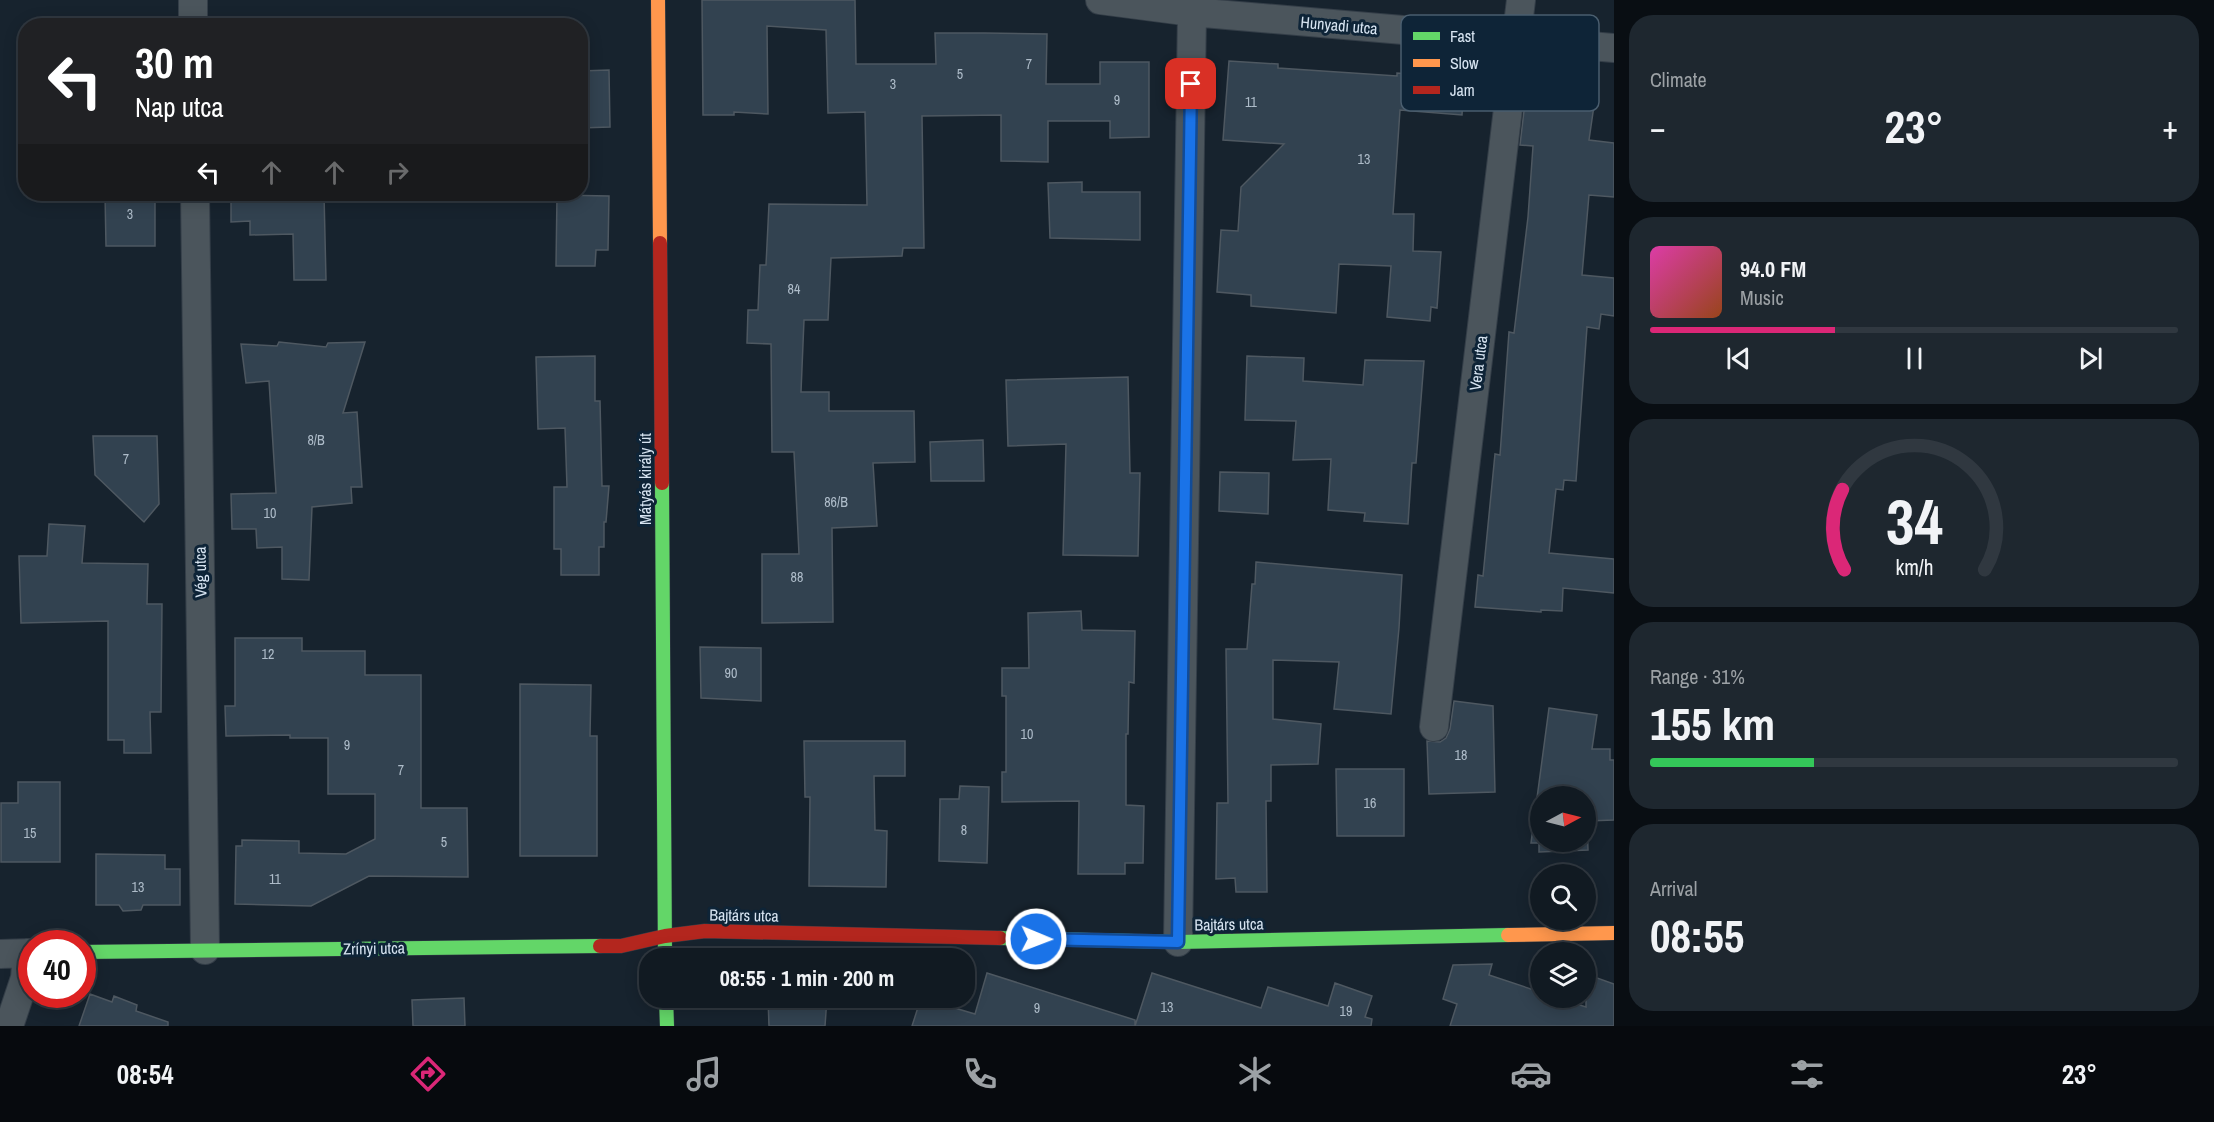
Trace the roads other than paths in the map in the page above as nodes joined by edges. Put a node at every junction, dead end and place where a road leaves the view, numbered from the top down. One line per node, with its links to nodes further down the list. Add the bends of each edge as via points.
1 (193, 0): 7 (street)
2 (658, 0): 15 (street, Mátyás király út)
3 (1100, 0): 5 (street, Hunyadi utca)
4 (1521, 0): 6 (street, Vera utca)
5 (1192, 12): 8 (street, Hunyadi utca); 16 (street)
6 (1520, 15)
7 (193, 18)
8 (1401, 30)
9 (1599, 47): 10 (street, Hunyadi utca)
10 (1614, 48)
11 (1508, 111): 13 (street, Vera utca)
12 (195, 201): 18 (street, Vég utca)
13 (1434, 727)
14 (1614, 933): 16 (street, Bajtárs utca)
15 (665, 936): 16 (street, Bajtárs utca, via 705,931); 17 (street, Mátyás király út); 18 (street, Zrínyi utca, via 621,946)
16 (1178, 942)
17 (665, 948)
18 (205, 950): 19 (street, Zrínyi utca)
19 (96, 952)
20 (18, 999): 22 (street)
21 (666, 1008): 23 (street)
22 (9, 1026)
23 (667, 1026)

